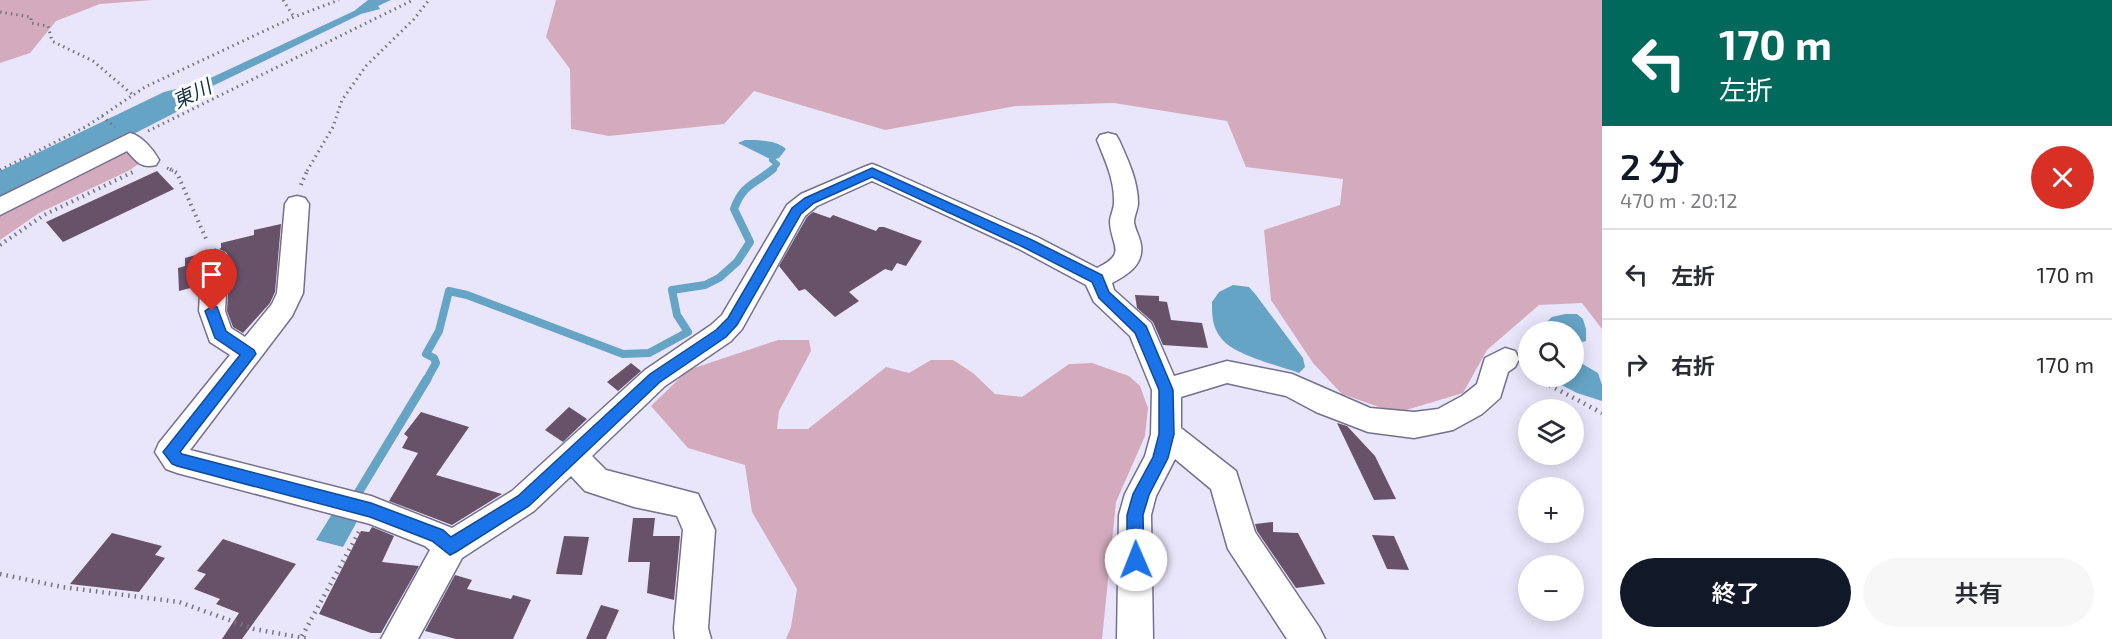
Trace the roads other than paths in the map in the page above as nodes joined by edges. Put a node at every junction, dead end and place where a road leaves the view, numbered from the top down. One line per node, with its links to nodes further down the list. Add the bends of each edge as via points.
1 (1108, 140): 6 (street, via 1123,176 1126,204 1122,221 1129,246 1127,259)
2 (148, 160): 4 (street, via 130,140)
3 (297, 204): 7 (street, via 290,294)
4 (0, 207)
5 (215, 259): 7 (street, via 212,311 220,334)
6 (1097, 279): 9 (street, via 1103,295 1141,330); 11 (street, via 872,172 796,211 732,322 655,378)
7 (249, 354): 12 (street, via 170,452 177,460 371,510 438,535)
8 (1505, 359): 9 (street, via 1495,366 1490,390 1472,405 1443,421 1414,425 1368,420 1292,386 1227,372)
9 (1166, 390): 10 (street)
10 (1166, 434): 15 (street, via 1135,515); 16 (street, via 1225,481 1240,538)
11 (572, 456): 12 (street, via 523,501); 14 (street, via 596,481 687,504 699,530)
12 (450, 547): 13 (street)
13 (399, 639)
14 (693, 639)
15 (1135, 639)
16 (1307, 639)

